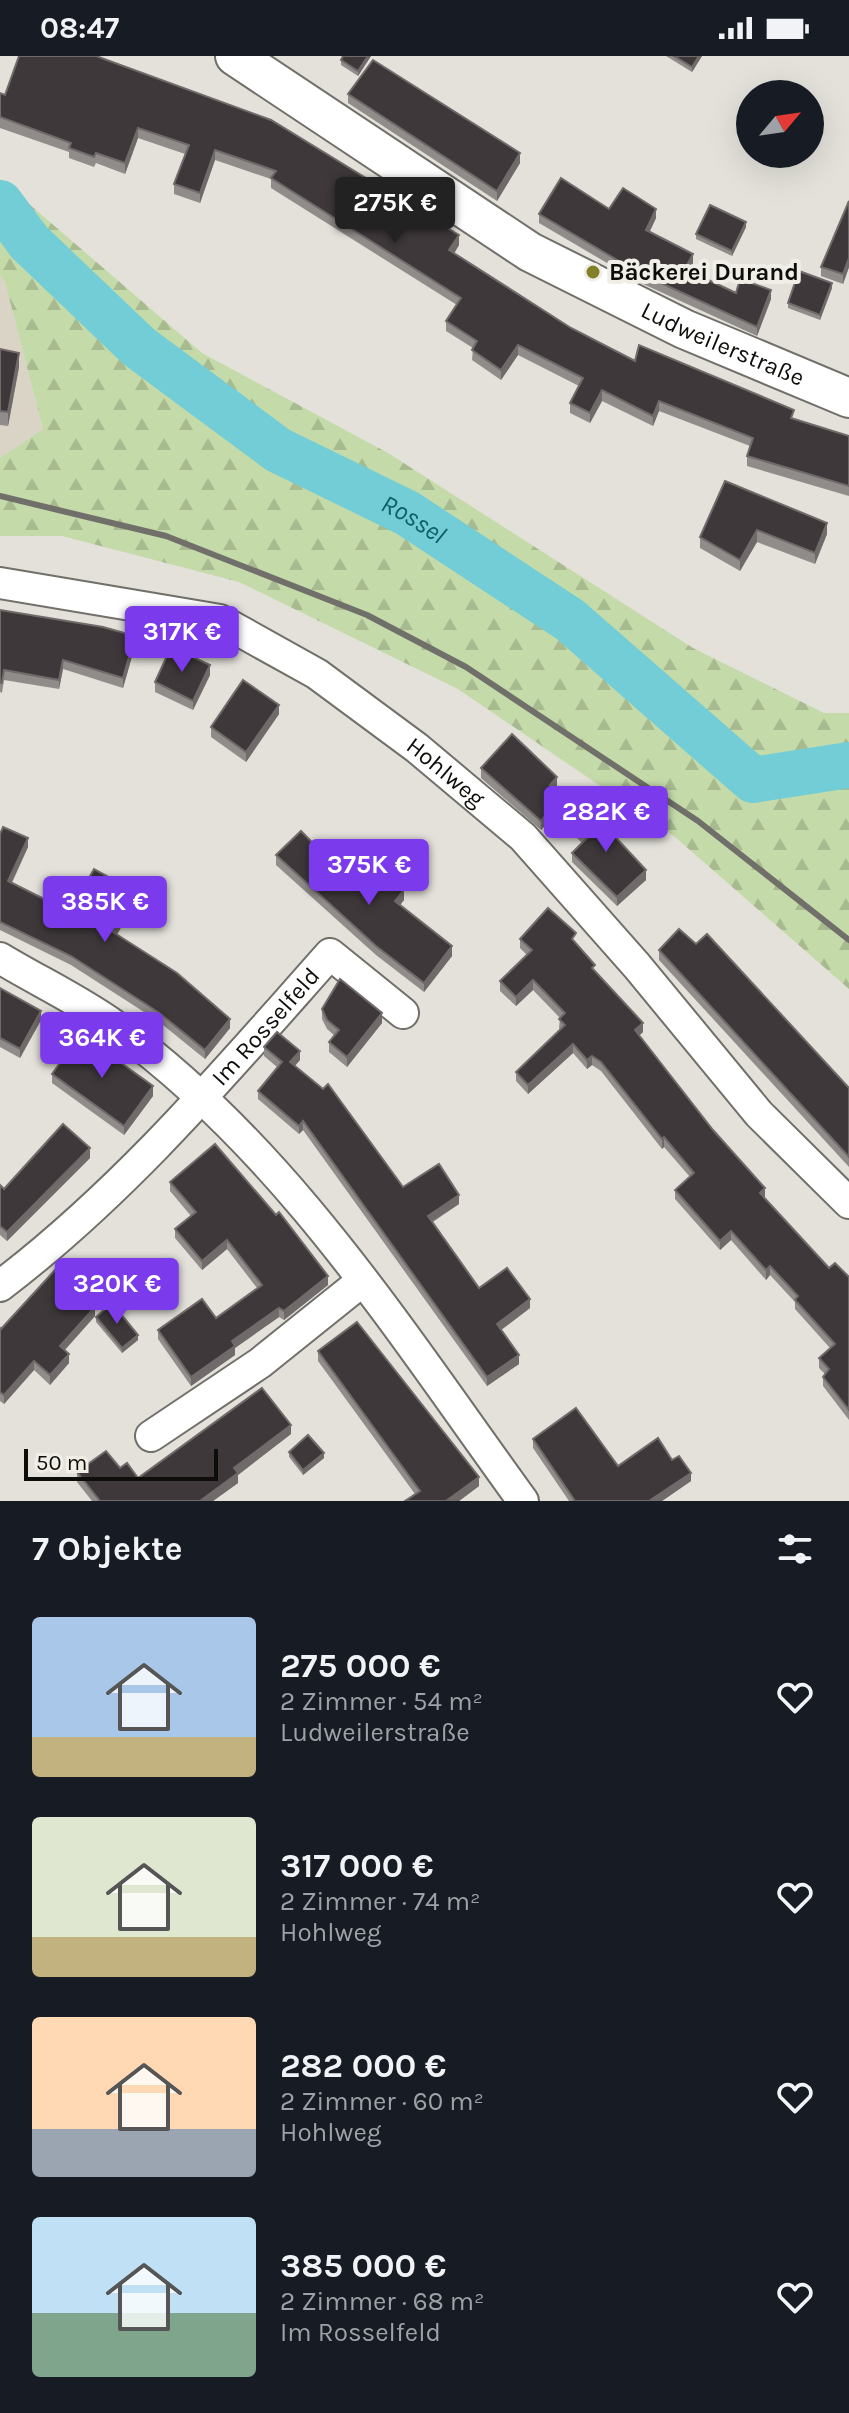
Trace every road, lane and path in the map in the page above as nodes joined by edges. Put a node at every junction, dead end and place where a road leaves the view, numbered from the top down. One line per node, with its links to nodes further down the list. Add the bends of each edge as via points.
1 (235, 56): 2 (main road, Ludweilerstraße, via 530,252 684,329)
2 (849, 398)
3 (0, 583): 7 (street, Hohlweg, via 220,620 317,674 417,748 523,837 759,1114)
4 (0, 958): 6 (street, Im Rosselfeld, via 114,1025)
5 (403, 1013): 6 (street, Im Rosselfeld, via 330,954)
6 (201, 1099): 8 (street, Im Rosselfeld, via 285,1181); 9 (street, via 128,1177)
7 (849, 1203)
8 (361, 1282): 10 (street, via 260,1363); 11 (street, Im Rosselfeld)
9 (0, 1286)
10 (151, 1436)
11 (509, 1496)

